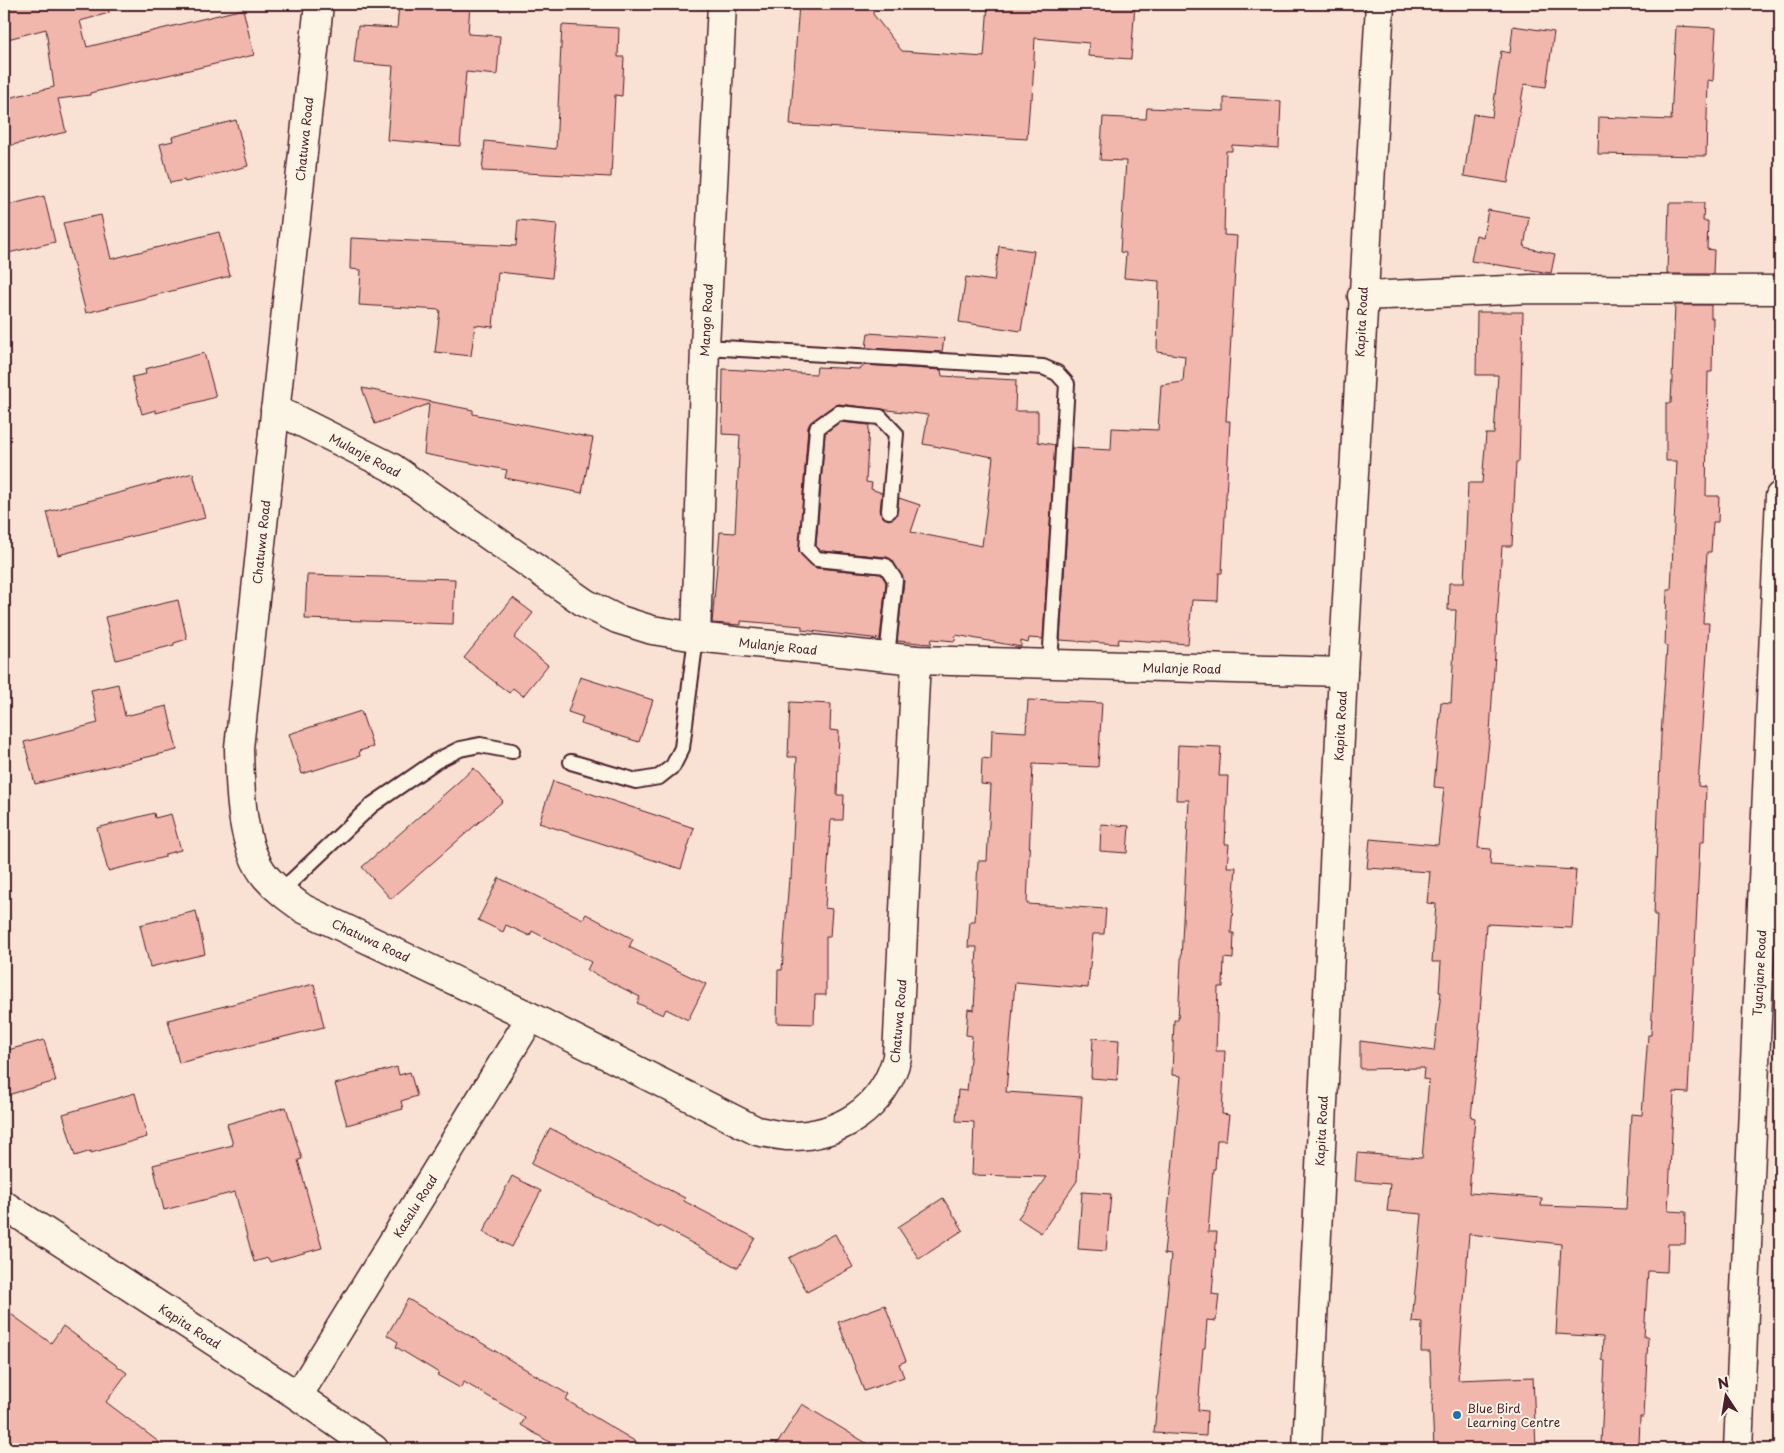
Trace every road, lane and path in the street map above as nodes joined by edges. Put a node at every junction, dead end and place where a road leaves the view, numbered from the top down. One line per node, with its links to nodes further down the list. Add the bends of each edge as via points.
1 (318, 4): 7 (street, Chatuwa Road)
2 (722, 4): 6 (street, Mango Road)
3 (1380, 4): 5 (street, Kapita Road)
4 (1780, 290): 5 (street, via 1532,289)
5 (1362, 296): 14 (street, Kapita Road)
6 (705, 347): 10 (street, Mango Road); 13 (lane, via 1043,367 1057,373 1067,384)
7 (275, 409): 10 (street, Mulanje Road, via 391,467 585,603 617,619 652,630); 17 (street, Chatuwa Road, via 239,748 240,798 253,854)
8 (1780, 496): 23 (street, Tyanjane Road)
9 (889, 510): 11 (lane, via 896,434 880,416 838,413 817,428 807,549 817,559 886,566 895,580)
10 (696, 637): 11 (street, Mulanje Road); 16 (lane, via 682,748 673,766 659,777 636,781)
11 (887, 657): 12 (street, Mulanje Road)
12 (916, 660): 13 (street, Mulanje Road); 18 (street, Chatuwa Road, via 897,1057 884,1092 868,1108 843,1125 816,1133 787,1136 756,1131)
13 (1050, 664): 14 (street, Mulanje Road)
14 (1343, 672): 22 (street, Kapita Road)
15 (512, 751): 17 (lane, via 480,745 460,749 436,761 372,805)
16 (571, 762)
17 (280, 892): 18 (street, Chatuwa Road, via 304,909)
18 (531, 1017): 20 (street, Kasalu Road)
19 (4, 1205): 20 (street, Kapita Road)
20 (298, 1396): 21 (street, Kapita Road)
21 (374, 1449)
22 (1307, 1449)
23 (1738, 1449)

